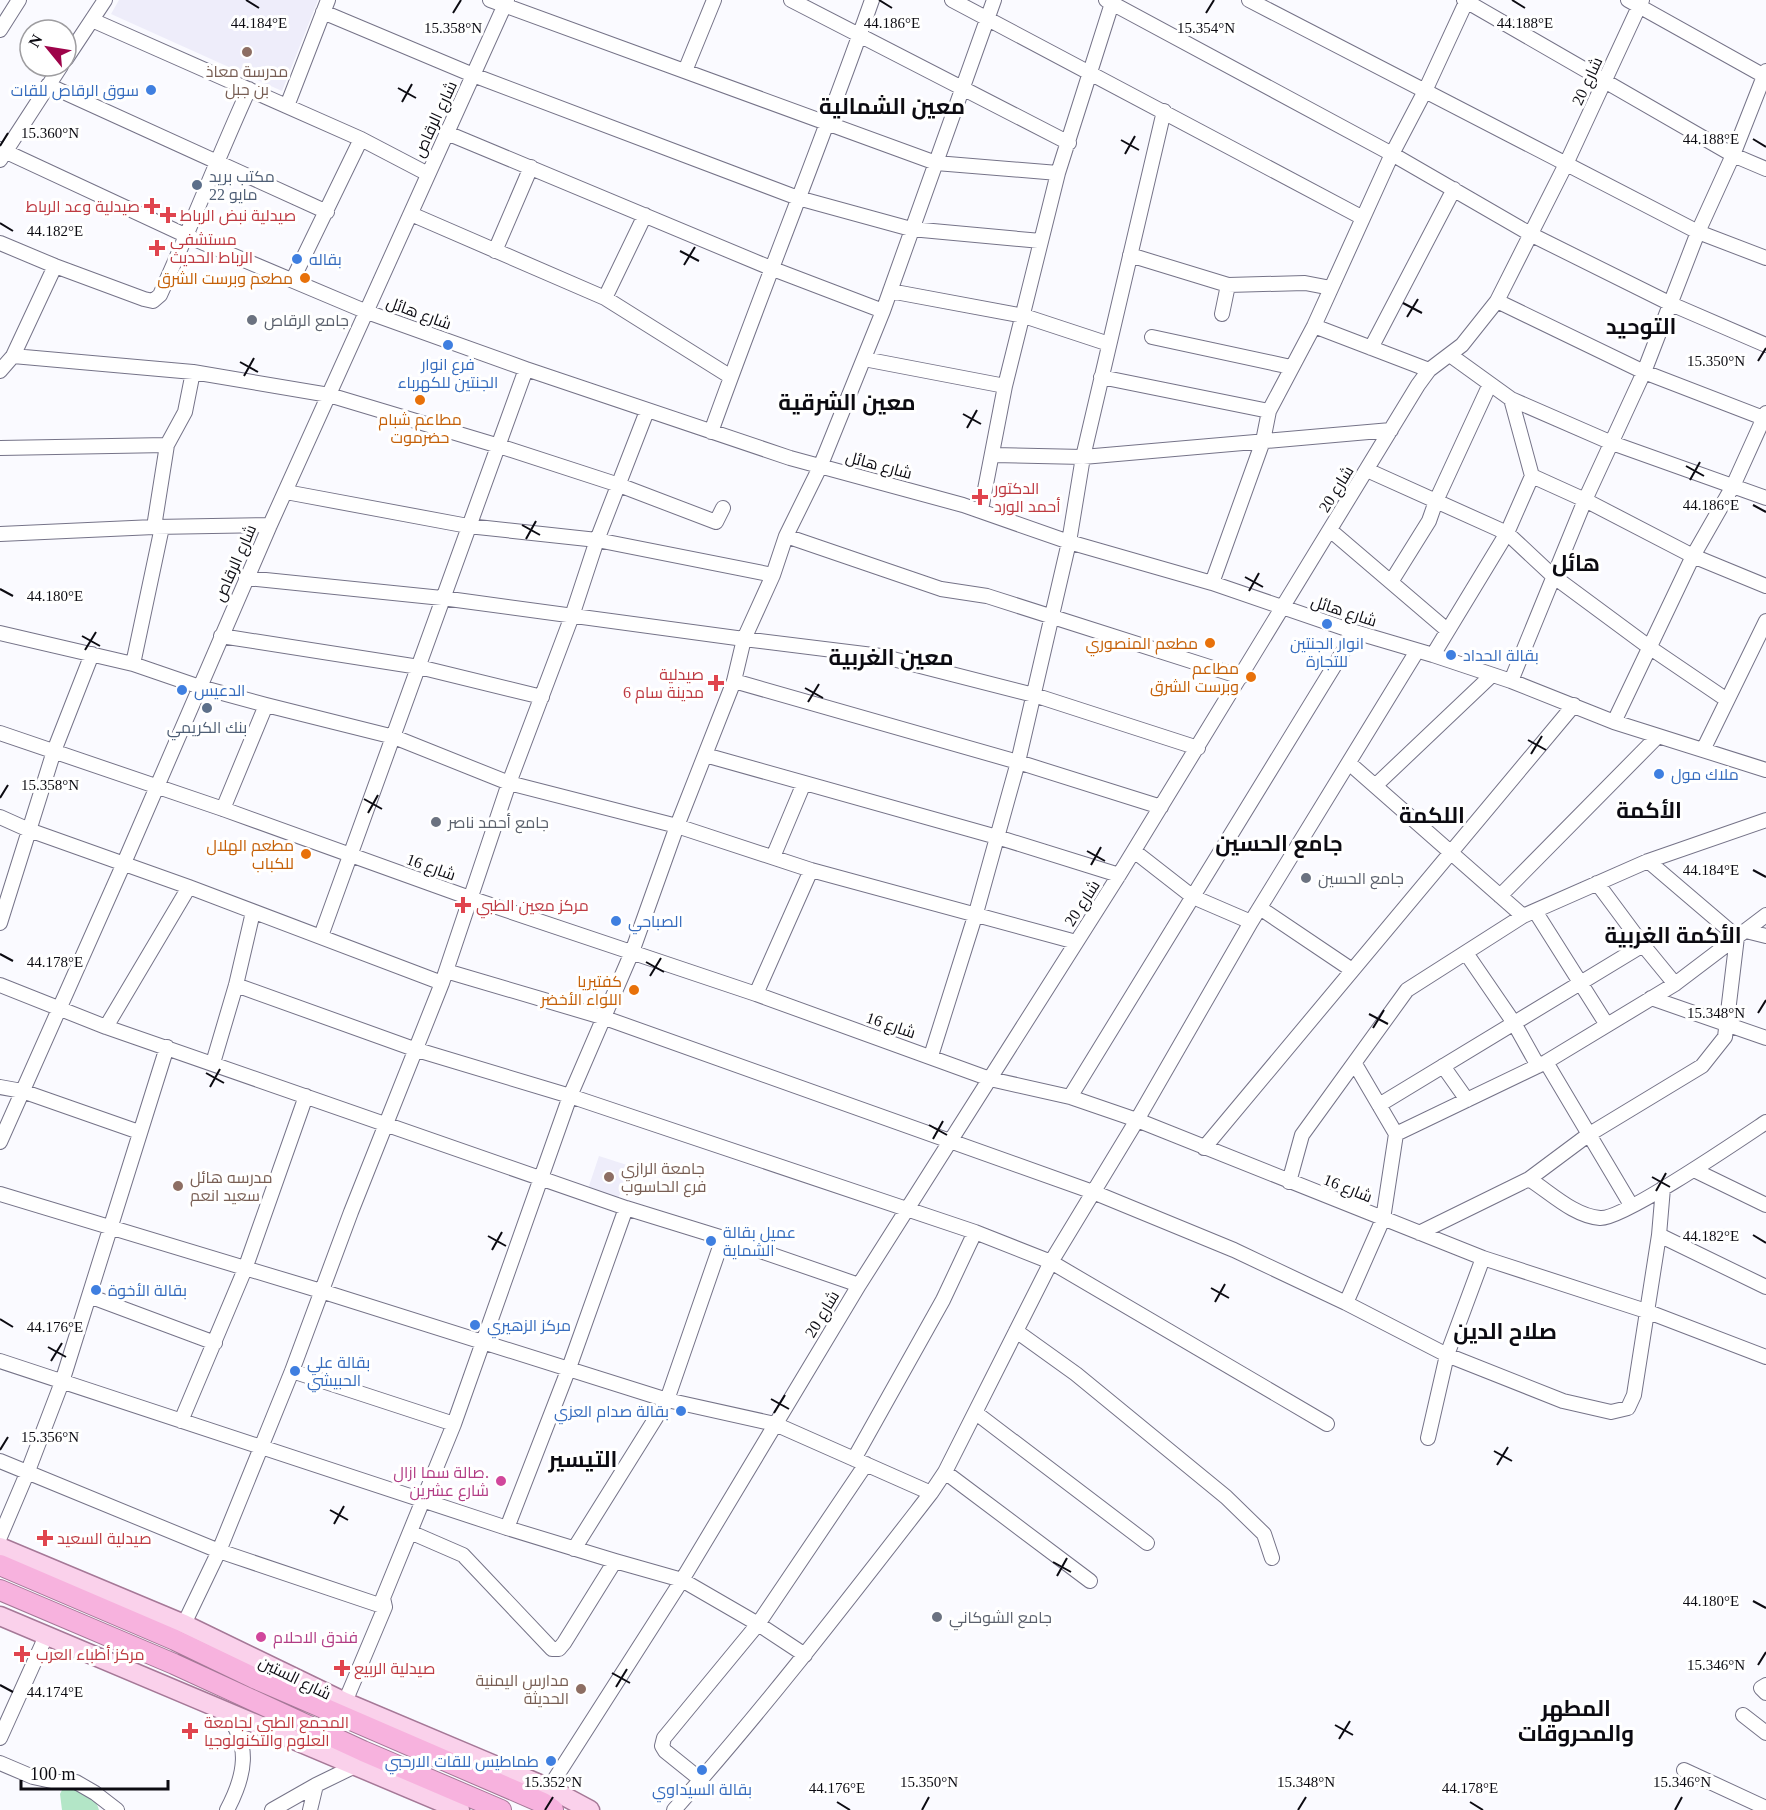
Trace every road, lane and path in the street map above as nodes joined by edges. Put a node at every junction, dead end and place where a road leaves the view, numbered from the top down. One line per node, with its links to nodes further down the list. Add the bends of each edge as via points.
1 (9, 0): 17 (street)
2 (19, 0): 20 (street)
3 (105, 0): 18 (street)
4 (490, 0): 14 (street)
5 (714, 0): 23 (street)
6 (791, 0): 21 (street)
7 (872, 0): 21 (street)
8 (952, 0): 19 (street)
9 (994, 0): 19 (street)
10 (1249, 0): 16 (street)
11 (1110, 1): 24 (street); 40 (street)
12 (1466, 1): 28 (street); 32 (street)
13 (1636, 2): 26 (street); 28 (street, شارع 20)
14 (505, 3): 23 (street); 25 (street, شارع الرقاص)
15 (326, 6): 25 (street); 33 (street)
16 (1276, 6): 32 (street)
17 (0, 14)
18 (92, 20): 22 (street); 31 (street)
19 (988, 20): 24 (street); 30 (street)
20 (0, 30)
21 (860, 35): 30 (street); 35 (street)
22 (78, 41)
23 (686, 71): 35 (street)
24 (1090, 73): 34 (street); 38 (street)
25 (473, 75): 36 (street, شارع الرقاص); 50 (street)
26 (1765, 75): 41 (street)
27 (53, 78): 29 (street)
28 (1605, 81): 41 (street); 44 (street, شارع 20)
29 (48, 85): 39 (street); 42 (street)
30 (963, 88): 38 (street); 43 (street)
31 (249, 89): 33 (street); 42 (street)
32 (1425, 91): 40 (street); 44 (street)
33 (286, 106): 37 (street)
34 (1164, 111): 54 (street); 62 (street)
35 (828, 124): 43 (street); 50 (street)
36 (447, 133): 45 (street); 48 (street, شارع الرقاص)
37 (361, 139): 48 (street); 51 (street)
38 (1069, 142): 47 (street)
39 (2, 154): 58 (street, شارع هائل)
40 (1392, 154): 49 (street); 54 (street)
41 (1733, 155): 46 (street); 56 (street)
42 (216, 162): 51 (street); 58 (street)
43 (936, 162): 47 (street); 55 (street)
44 (1566, 164): 56 (street); 57 (street, شارع 20)
45 (531, 167): 53 (street); 61 (street)
46 (1766, 169)
47 (1058, 173): 59 (street)
48 (428, 174): 52 (street, شارع الرقاص)
49 (1454, 189): 57 (street); 81 (street)
50 (798, 198): 55 (street); 65 (street)
51 (327, 213): 66 (street)
52 (411, 214): 61 (street); 74 (street, شارع الرقاص)
53 (645, 215): 65 (street); 70 (street)
54 (1363, 218): 68 (street)
55 (911, 229): 59 (street); 69 (street)
56 (1698, 232): 63 (street); 72 (street)
57 (1532, 235): 71 (street, شارع 20); 72 (street)
58 (187, 236): 64 (street, via 160,295 153,301); 66 (street, شارع هائل)
59 (1041, 241): 76 (street)
60 (0, 243): 64 (street)
61 (495, 251): 70 (street)
62 (1130, 255): 67 (street); 79 (street)
63 (1766, 258)
64 (55, 266): 83 (street)
65 (773, 269): 73 (street); 91 (street)
66 (293, 279): 74 (street, شارع هائل)
67 (1228, 285): 68 (street, via 1305,283); 75 (street)
68 (1331, 288): 77 (street)
69 (890, 291): 73 (street); 76 (street)
70 (605, 298): 91 (street)
71 (1497, 301): 82 (street, شارع 20); 90 (street)
72 (1671, 304): 80 (street); 90 (street)
73 (883, 311): 84 (street)
74 (367, 312): 86 (street, شارع هائل); 95 (street, شارع الرقاص)
75 (1222, 314)
76 (1024, 316): 79 (street); 94 (street)
77 (1314, 326): 81 (street); 85 (street)
78 (1152, 337): 85 (street)
79 (1109, 344): 92 (street)
80 (1766, 345)
81 (1371, 348): 87 (street)
82 (1450, 355): 87 (street, شارع 20); 93 (street)
83 (13, 356): 88 (street); 89 (street)
84 (864, 359): 94 (street); 109 (street)
85 (1291, 367): 98 (street)
86 (526, 369): 97 (street, شارع هائل); 105 (street)
87 (1429, 370): 100 (street, شارع 20)
88 (0, 371)
89 (194, 372): 95 (street); 104 (street, via 186,412)
90 (1644, 372): 99 (street); 103 (street)
91 (731, 377): 101 (street)
92 (1101, 377): 98 (street); 108 (street)
93 (1490, 384): 96 (street); 117 (street)
94 (1005, 386): 107 (street)
95 (329, 395): 105 (street); 114 (street, شارع الرقاص)
96 (1511, 399): 103 (street); 111 (street)
97 (647, 411): 101 (street, شارع هائل); 112 (street)
98 (1269, 411): 102 (street)
99 (1765, 416): 113 (street)
100 (1391, 430): 102 (street); 110 (street, شارع 20)
101 (711, 432): 109 (street, شارع هائل)
102 (1263, 441): 108 (street); 134 (street)
103 (1612, 443): 113 (street); 116 (street)
104 (167, 445): 106 (street); 122 (street)
105 (499, 446): 112 (street); 121 (street)
106 (0, 448)
107 (992, 455): 108 (street); 119 (street)
108 (1083, 457): 128 (street)
109 (820, 466): 119 (street, شارع هائل); 126 (street)
110 (1367, 470): 117 (street); 123 (street, شارع 20)
111 (1532, 476): 116 (street); 124 (street)
112 (619, 485): 118 (street, via 716,522); 127 (street)
113 (1733, 486): 115 (street); 129 (street)
114 (286, 492): 120 (street, شارع الرقاص); 121 (street)
115 (1766, 498)
116 (1585, 500): 129 (street); 131 (street)
117 (1436, 501): 124 (street); 133 (street, via 1429,521)
118 (723, 508)
119 (981, 510): 128 (street, شارع هائل)
120 (270, 525): 122 (street); 132 (street, شارع الرقاص)
121 (468, 526): 127 (street); 136 (street)
122 (158, 527): 125 (street); 150 (street)
123 (1330, 530): 133 (street); 137 (street, شارع 20)
124 (1507, 533): 131 (street); 141 (street)
125 (0, 534)
126 (786, 536): 130 (street); 139 (street, via 941,589 987,596)
127 (597, 540): 130 (street); 138 (street)
128 (1069, 542): 134 (street, شارع هائل); 139 (street)
129 (1693, 556): 135 (street); 146 (street)
130 (773, 575): 145 (street)
131 (1553, 576): 146 (street); 155 (street)
132 (246, 578): 136 (street); 144 (street, شارع الرقاص)
133 (1391, 582): 141 (street)
134 (1212, 583): 137 (street, شارع هائل)
135 (1766, 586)
136 (442, 598): 138 (street); 151 (street)
137 (1283, 608): 142 (street, شارع هائل); 153 (street, شارع 20)
138 (572, 616): 145 (street); 158 (street)
139 (1052, 616): 153 (street); 157 (street)
140 (1766, 621): 159 (street)
141 (1447, 630): 149 (street)
142 (1355, 632): 147 (street, شارع هائل); 195 (street)
143 (0, 633): 148 (street)
144 (221, 636): 151 (street); 156 (street, شارع الرقاص)
145 (744, 639): 154 (street); 157 (street, via 881,656)
146 (1649, 647): 159 (street); 162 (street)
147 (1417, 651): 149 (street, شارع هائل); 171 (street)
148 (92, 654): 150 (street); 168 (street)
149 (1433, 655): 152 (street, شارع هائل)
150 (133, 664): 156 (street)
151 (419, 667): 158 (street); 165 (street)
152 (1492, 675): 155 (street, شارع هائل); 176 (street)
153 (1241, 677): 166 (street, شارع 20)
154 (734, 681): 169 (street); 170 (street)
155 (1511, 681): 161 (street, شارع هائل)
156 (200, 687): 160 (street); 175 (street, شارع الرقاص)
157 (1034, 694): 166 (street); 170 (street)
158 (542, 697): 173 (street)
159 (1727, 700): 167 (street)
160 (266, 705): 165 (street); 178 (street)
161 (1574, 705): 162 (street, شارع هائل); 185 (street)
162 (1614, 722): 164 (street, شارع هائل)
163 (0, 733): 168 (street, شارع 16)
164 (1658, 736): 167 (street, شارع هائل); 194 (street)
165 (394, 737): 173 (street); 186 (street)
166 (1198, 748): 177 (street, شارع 20)
167 (1703, 750): 172 (street, شارع هائل)
168 (54, 751): 175 (street, شارع 16); 182 (street)
169 (705, 755): 174 (street); 181 (street)
170 (1018, 762): 177 (street); 183 (street)
171 (1349, 763): 176 (street); 198 (street)
172 (1766, 770)
173 (509, 783): 181 (street); 196 (street)
174 (804, 783): 183 (street); 187 (street)
175 (156, 786): 178 (street, شارع 16); 189 (street, شارع الرقاص)
176 (1375, 786): 185 (street)
177 (1161, 807): 184 (street, شارع 20)
178 (224, 808): 186 (street, شارع 16)
179 (0, 817): 182 (street)
180 (1766, 820): 188 (street)
181 (677, 826): 187 (street); 210 (street)
182 (29, 830): 189 (street); 197 (street)
183 (997, 837): 191 (street); 200 (street)
184 (1134, 851): 191 (street, شارع 20); 195 (street)
185 (1451, 853): 194 (street); 212 (street)
186 (350, 855): 196 (street, شارع 16); 206 (street)
187 (773, 857): 190 (street)
188 (1648, 861): 192 (street); 205 (street)
189 (124, 863): 193 (street); 220 (street, شارع الرقاص)
190 (811, 870): 200 (street); 218 (street)
191 (1119, 875): 208 (street, شارع 20)
192 (1597, 884): 201 (street); 209 (street)
193 (189, 887): 199 (street); 225 (street)
194 (1500, 896): 201 (street)
195 (1192, 897): 203 (street); 239 (street)
196 (470, 898): 210 (street, شارع 16); 213 (street)
197 (2, 908): 204 (street)
198 (1260, 908): 203 (street); 212 (street)
199 (253, 912): 206 (street); 217 (street)
200 (976, 913): 208 (street); 229 (street)
201 (1529, 914): 211 (street); 214 (street)
202 (1766, 915): 205 (street)
203 (1251, 922): 242 (street)
204 (0, 923)
205 (1742, 934): 207 (street); 215 (street); 224 (street)
206 (321, 936): 213 (street)
207 (1766, 936)
208 (1076, 942): 234 (street, شارع 20)
209 (1643, 945): 214 (street); 215 (street)
210 (632, 952): 218 (street, شارع 16); 221 (street)
211 (1466, 953): 222 (street); 231 (street, via 1407,990)
212 (1352, 970): 250 (street)
213 (444, 977): 221 (street); 228 (street)
214 (1581, 983): 222 (street); 223 (street)
215 (1675, 984): 219 (street)
216 (0, 985): 220 (street)
217 (236, 985): 228 (street); 230 (street)
218 (756, 994): 229 (street, شارع 16)
219 (1651, 998): 223 (street); 224 (street)
220 (58, 1008): 225 (street); 236 (street, شارع الرقاص)
221 (602, 1017): 238 (street); 249 (street)
222 (1514, 1023): 232 (street); 233 (street)
223 (1607, 1025): 232 (street)
224 (1726, 1025): 226 (street); 247 (street, via 1725,1037 1702,1066)
225 (106, 1027): 227 (street)
226 (1766, 1038)
227 (167, 1047): 230 (street); 245 (street)
228 (414, 1049): 238 (street); 244 (street)
229 (931, 1056): 234 (street, شارع 16)
230 (213, 1063): 237 (street)
231 (1355, 1064): 241 (street); 254 (street, via 1302,1135)
232 (1542, 1064): 240 (street); 247 (street)
233 (1443, 1066): 240 (street); 241 (street)
234 (990, 1079): 239 (street, شارع 16); 249 (street, شارع 20)
235 (0, 1087): 236 (street)
236 (22, 1091): 245 (street); 248 (street, شارع الرقاص)
237 (306, 1096): 244 (street); 270 (street)
238 (570, 1096): 252 (street); 261 (street)
239 (1070, 1097): 242 (street, شارع 16)
240 (1467, 1100): 246 (street)
241 (1379, 1105): 246 (street)
242 (1137, 1120): 250 (street, شارع 16); 256 (street)
243 (1766, 1122): 251 (street)
244 (385, 1124): 252 (street); 273 (street)
245 (139, 1131): 263 (street)
246 (1395, 1134): 262 (street)
247 (1588, 1135): 253 (street); 259 (street)
248 (0, 1142)
249 (951, 1142): 256 (street); 261 (street, شارع 20)
250 (1204, 1148): 254 (street, شارع 16)
251 (1694, 1170): 255 (street); 258 (street)
252 (540, 1178): 260 (street); 279 (street)
253 (1529, 1179): 259 (street, via 1583,1215 1604,1219); 265 (street)
254 (1289, 1182): 262 (street, شارع 16)
255 (1663, 1188): 259 (street); 266 (street)
256 (1093, 1192): 269 (street); 275 (street)
257 (0, 1194): 263 (street)
258 (1766, 1205)
259 (1632, 1206)
260 (626, 1208): 267 (street); 283 (street)
261 (906, 1211): 264 (street); 271 (street, شارع 20)
262 (1383, 1219): 265 (street, شارع 16); 275 (street)
263 (110, 1227): 270 (street); 274 (street)
264 (975, 1232): 269 (street); 295 (street)
265 (1419, 1233): 268 (street, شارع 16)
266 (1659, 1235): 272 (street); 276 (street)
267 (723, 1238): 271 (street); 286 (street)
268 (1483, 1258): 276 (street, شارع 16); 280 (street)
269 (1051, 1262): 277 (street); 291 (street)
270 (245, 1269): 273 (street); 278 (street)
271 (859, 1285): 290 (street, شارع 20)
272 (1766, 1287)
273 (321, 1291): 279 (street); 284 (street)
274 (89, 1296): 278 (street); 285 (street)
275 (1347, 1303): 280 (street)
276 (1646, 1311): 280 (street, via 1634,1395 1628,1408 1611,1412 1563,1401); 281 (street, شارع 16)
277 (1016, 1331): 287 (street); 307 (street, via 1076,1374 1226,1497 1264,1534)
278 (214, 1343): 288 (street)
279 (483, 1343): 283 (street); 289 (street)
280 (1447, 1355): 292 (street)
281 (1766, 1357)
282 (0, 1361): 285 (street)
283 (569, 1368): 286 (street); 300 (street)
284 (292, 1371): 289 (street); 293 (street)
285 (62, 1382): 288 (street); 296 (street)
286 (667, 1400): 290 (street); 305 (street)
287 (976, 1413): 297 (street); 303 (street)
288 (181, 1421): 293 (street)
289 (454, 1424): 299 (street)
290 (775, 1424): 295 (street); 310 (street, شارع 20)
291 (1327, 1424)
292 (1428, 1437)
293 (261, 1447): 299 (street); 306 (street)
294 (0, 1461): 296 (street)
295 (860, 1461): 298 (street); 316 (street)
296 (28, 1472): 302 (street); 306 (street)
297 (945, 1472): 298 (street); 311 (street)
298 (931, 1493): 318 (street)
299 (423, 1500): 300 (street); 301 (street)
300 (507, 1528): 305 (street)
301 (410, 1532): 308 (street, via 463,1555 552,1649 559,1649 564,1643); 313 (street, via 383,1599)
302 (0, 1537)
303 (1148, 1543)
304 (0, 1547): 315 (main road, شارع الستين)
305 (574, 1549): 308 (street)
306 (219, 1551): 313 (street); 315 (street)
307 (1272, 1558)
308 (615, 1561): 310 (street)
309 (0, 1565): 326 (highway, شارع الستين, via 254,1678)
310 (682, 1580): 316 (street); 332 (street, شارع 20)
311 (1090, 1581)
312 (0, 1590): 327 (highway, via 174,1664)
313 (385, 1607): 321 (street)
314 (0, 1616): 317 (main road)
315 (184, 1624): 321 (main road, شارع الستين)
316 (758, 1624): 318 (street); 330 (street, via 664,1738 665,1751)
317 (46, 1636): 322 (main road); 325 (street)
318 (805, 1655): 330 (street)
319 (1766, 1685): 320 (street, via 1761,1688)
320 (1766, 1693)
321 (345, 1702): 326 (main road, شارع الستين)
322 (224, 1711): 327 (main road); 335 (street, via 240,1735 243,1756 243,1770)
323 (1743, 1714): 324 (street)
324 (1766, 1733)
325 (0, 1738)
326 (436, 1748): 332 (main road, شارع الستين); 340 (highway, شارع الستين)
327 (359, 1759): 331 (street); 338 (main road); 339 (highway)
328 (0, 1764): 334 (street, via 33,1777 76,1782)
329 (1684, 1770): 333 (street)
330 (700, 1780): 342 (street)
331 (316, 1785): 336 (street); 337 (street)
332 (549, 1788): 341 (main road, شارع الستين)
333 (1766, 1808)
334 (117, 1810)
335 (227, 1810)
336 (272, 1810)
337 (310, 1810)
338 (460, 1810)
339 (501, 1810)
340 (553, 1810)
341 (590, 1810)
342 (674, 1810)

